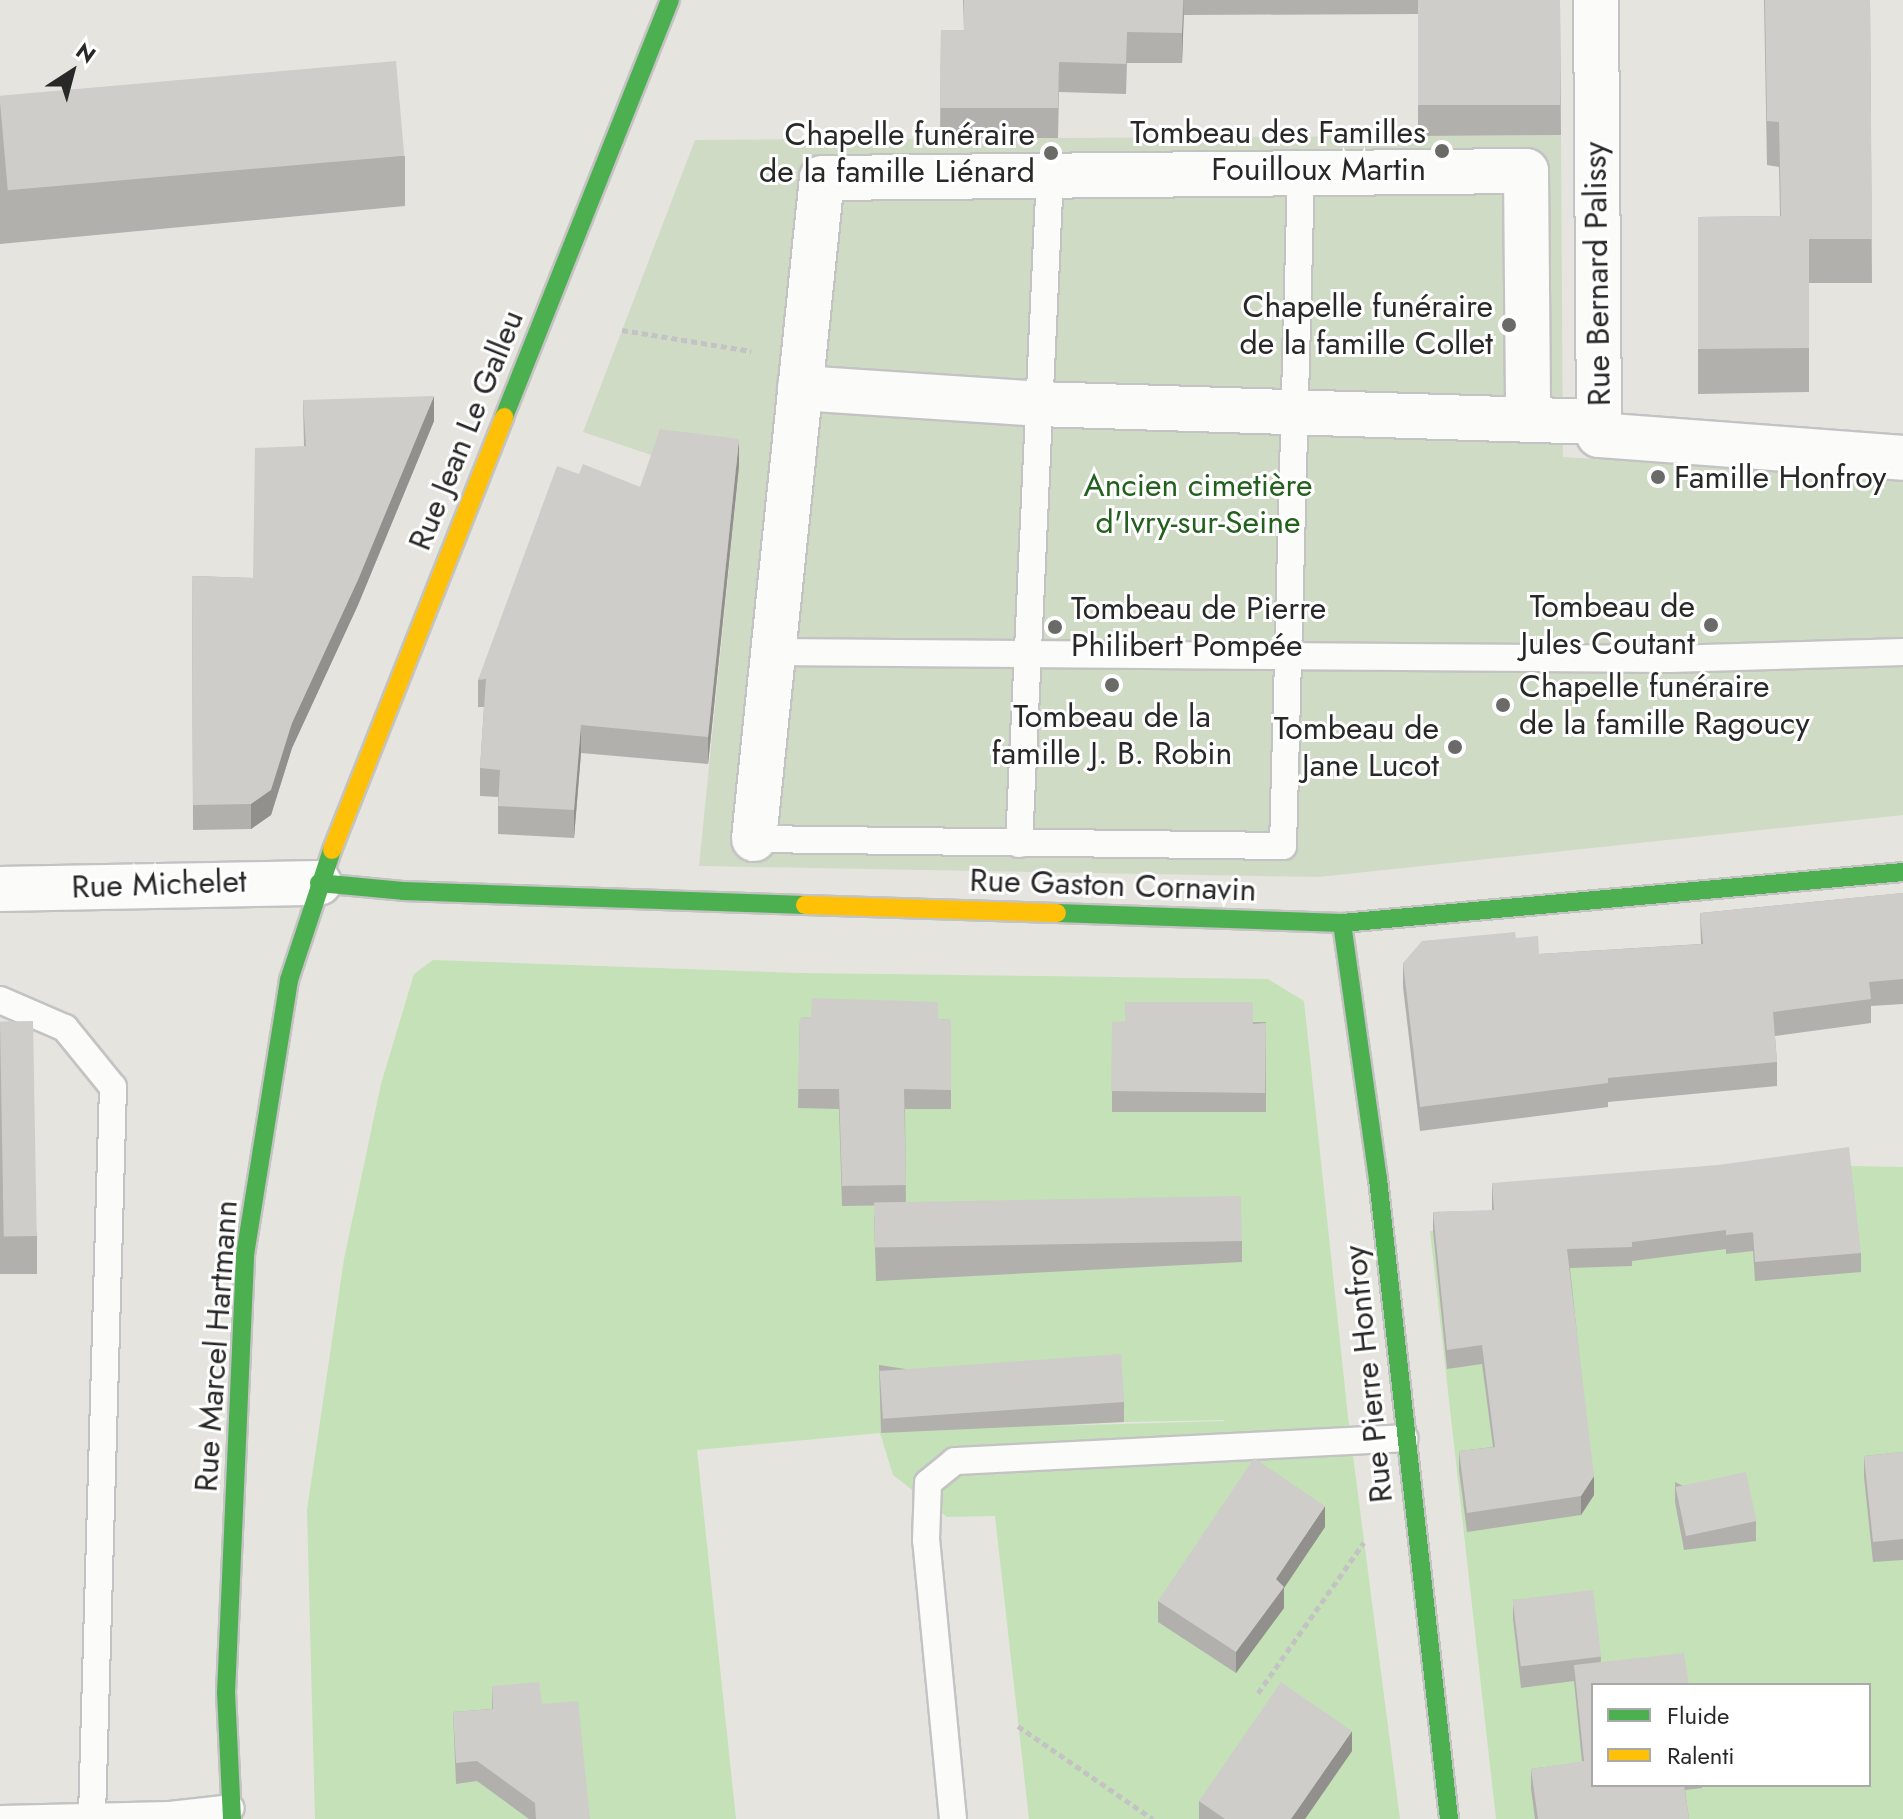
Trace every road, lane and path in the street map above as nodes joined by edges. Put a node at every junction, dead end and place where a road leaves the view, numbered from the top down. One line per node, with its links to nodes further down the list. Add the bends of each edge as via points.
1 (670, 0): 19 (street, Rue Jean Le Galleu)
2 (1596, 0): 10 (street, Rue Bernard Palissy)
3 (1301, 174): 4 (street); 8 (lane); 9 (street, via 1526,171)
4 (1050, 175): 6 (street, via 822,178); 7 (lane)
5 (622, 330): 6 (path)
6 (804, 375): 7 (street); 12 (street)
7 (1038, 404): 8 (street); 14 (lane)
8 (1293, 409): 9 (street); 15 (lane)
9 (1528, 420): 10 (street)
10 (1598, 422): 11 (street, Rue Bernard Palissy, via 1599,435)
11 (1903, 458)
12 (773, 652): 14 (lane); 16 (street)
13 (1903, 652): 15 (lane, via 1669,659)
14 (1027, 656): 15 (lane); 17 (lane)
15 (1290, 658): 17 (lane, via 1283,846)
16 (754, 839): 17 (lane)
17 (1019, 844)
18 (1903, 872): 21 (street, Rue Gaston Cornavin)
19 (319, 883): 20 (street, Rue Michelet); 21 (street, Rue Gaston Cornavin, via 403,891); 27 (street, Rue Marcel Hartmann, via 289,980 245,1255 227,1654)
20 (0, 889)
21 (1342, 923): 23 (street, Rue Pierre Honfroy, via 1378,1179)
22 (0, 1000): 28 (lane, via 65,1028 113,1087)
23 (1404, 1438): 24 (street, Rue Pierre Honfroy); 30 (lane, via 955,1461 928,1483 926,1540)
24 (1416, 1540): 25 (path, via 1364,1541); 32 (street, Rue Pierre Honfroy)
25 (1258, 1693)
26 (1018, 1726): 31 (path)
27 (232, 1813): 28 (lane)
28 (92, 1817): 29 (lane)
29 (2, 1819)
30 (953, 1819)
31 (1153, 1819)
32 (1449, 1819)

